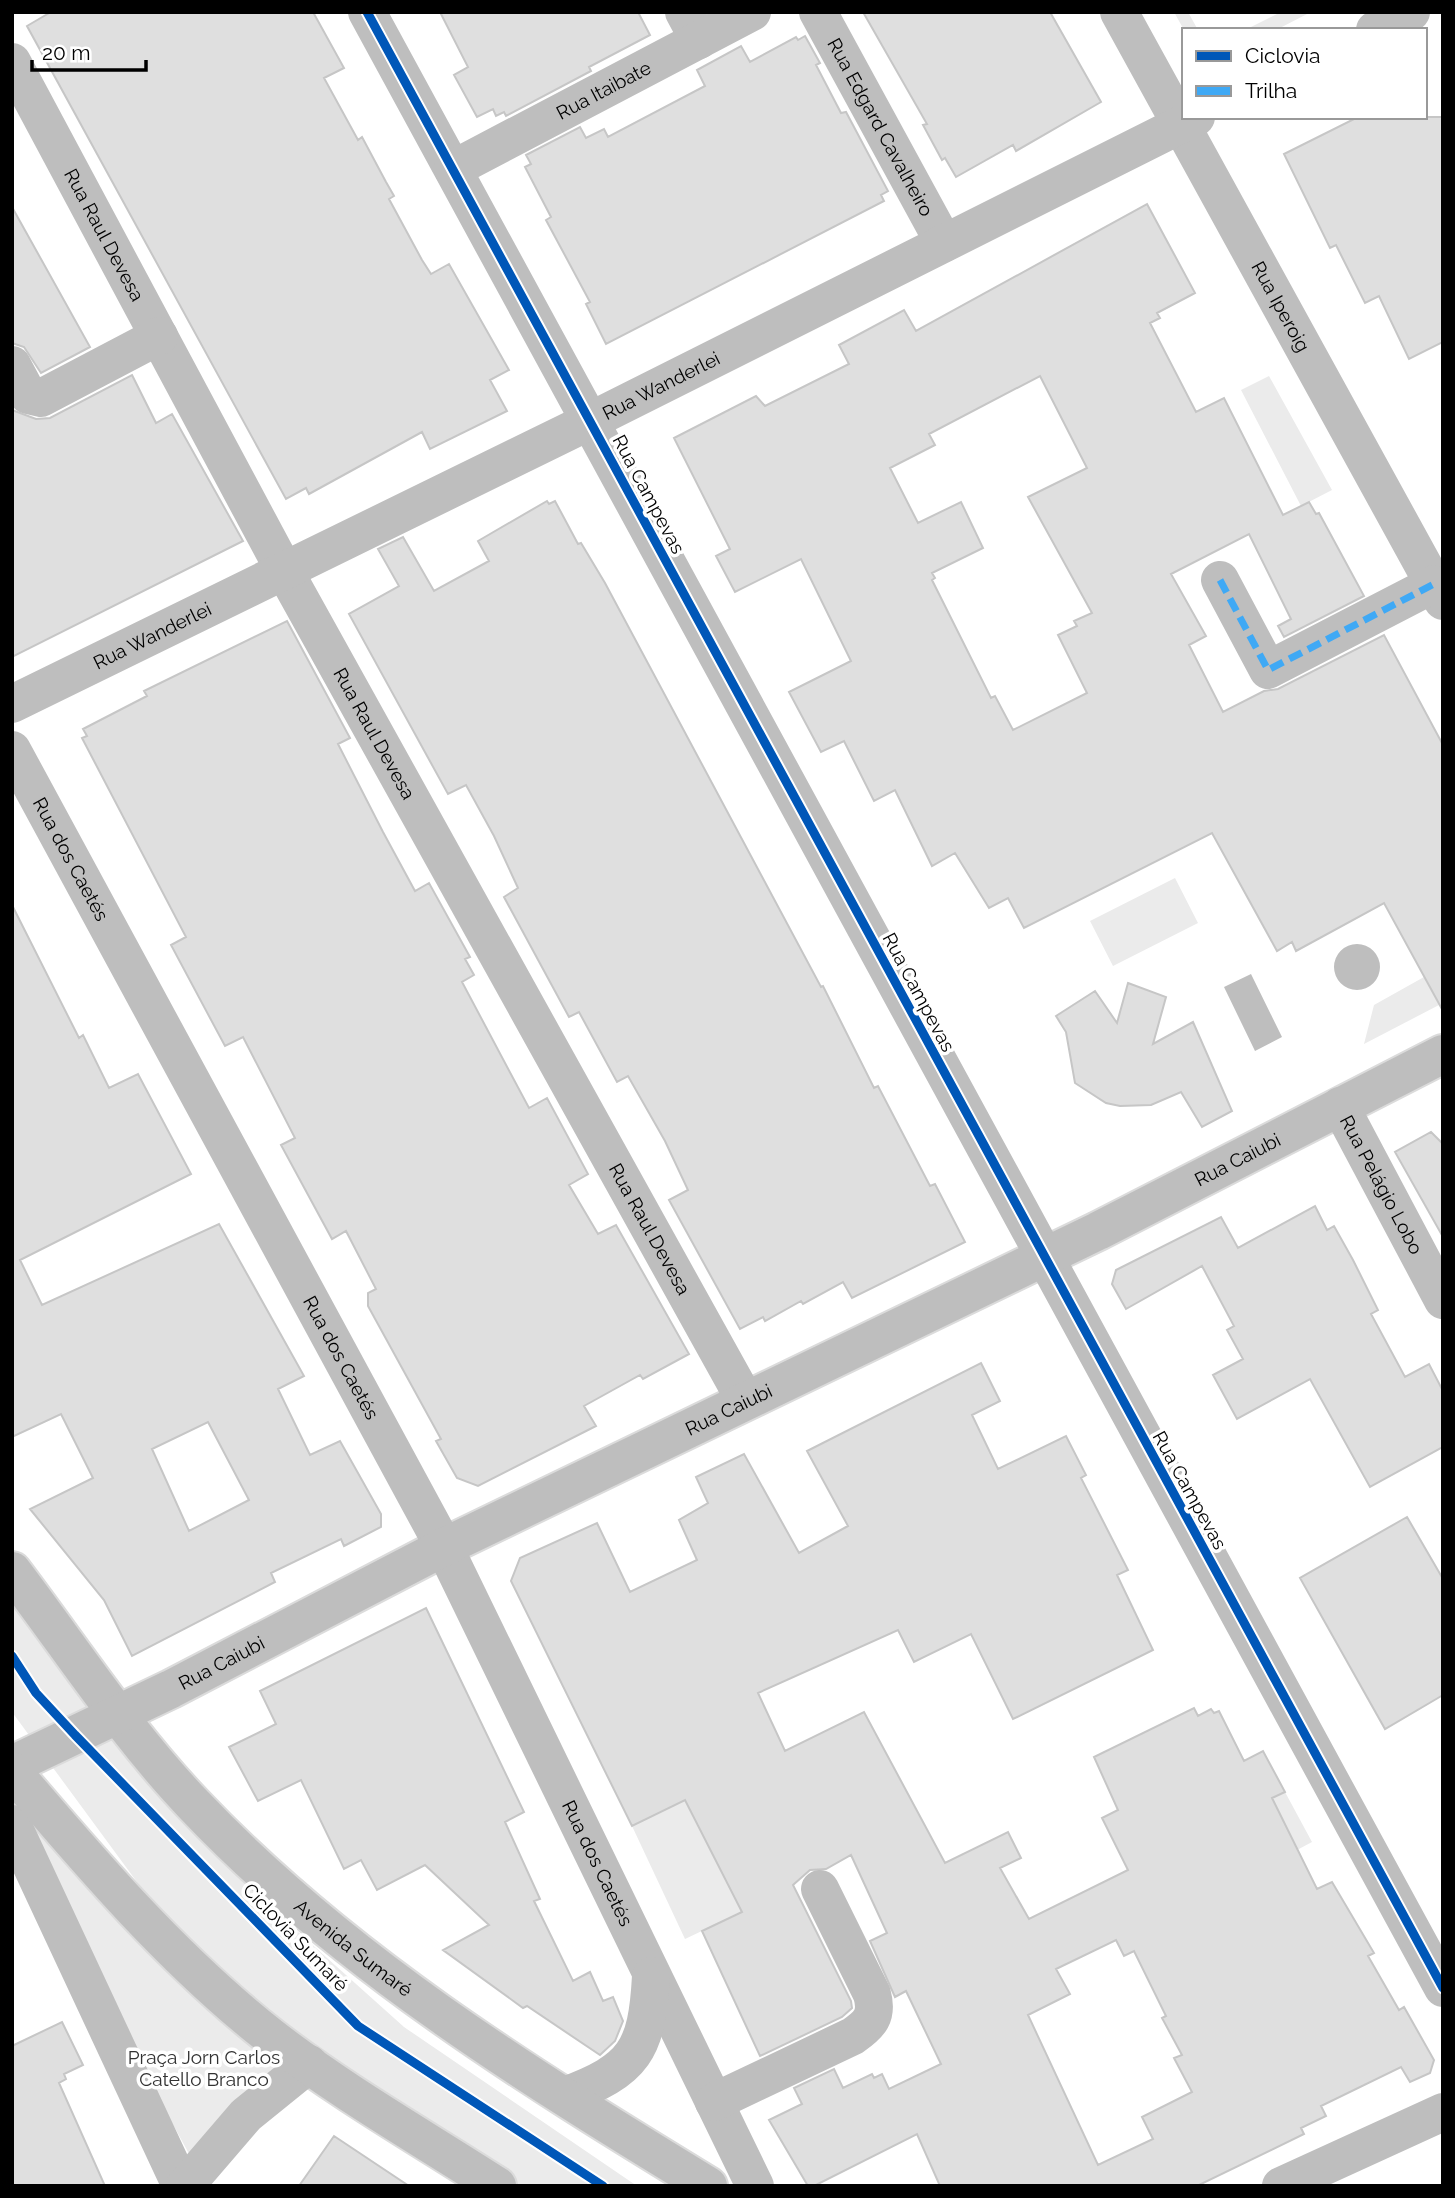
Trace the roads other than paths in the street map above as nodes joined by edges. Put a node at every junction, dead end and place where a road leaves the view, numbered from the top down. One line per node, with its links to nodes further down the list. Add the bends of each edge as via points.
1 (367, 12): 11 (street, Rua Campevas)
2 (752, 12): 6 (street, Rua Itaibate)
3 (818, 12): 12 (street, Rua Edgard Cavalheiro)
4 (1119, 12): 9 (street, Rua Iperoig)
5 (1411, 12): 7 (street)
6 (692, 26): 11 (street, Rua Itaibate)
7 (1379, 28)
8 (12, 62): 13 (street, Rua Raul Devesa)
9 (1182, 112)
10 (1188, 121): 12 (street, Rua Wanderlei); 18 (street, Rua Iperoig)
11 (453, 169): 15 (street, Rua Campevas)
12 (944, 243): 15 (street, Rua Wanderlei)
13 (159, 336): 14 (street, via 41,398 28,395); 16 (street, Rua Raul Devesa)
14 (12, 365)
15 (590, 421): 16 (street, Rua Wanderlei); 23 (street, Rua Campevas)
16 (285, 572): 19 (street, Rua Wanderlei); 25 (street, Rua Raul Devesa)
17 (1220, 580): 18 (street, via 1268,670)
18 (1438, 593)
19 (12, 704)
20 (12, 750): 26 (street, Rua dos Caetés)
21 (1443, 1054): 22 (street, Rua Caiubi)
22 (1340, 1106): 23 (street, Rua Caiubi); 24 (street, Rua Pelágio Lobo)
23 (1043, 1258): 25 (street, Rua Caiubi); 34 (street, Rua Campevas)
24 (1443, 1300)
25 (745, 1400): 26 (street, Rua Caiubi)
26 (444, 1547): 28 (street, Rua Caiubi); 33 (street, Rua dos Caetés)
27 (12, 1571): 28 (street, Avenida Sumaré)
28 (117, 1714): 29 (street, Rua Caiubi); 36 (street, Avenida Sumaré, via 193,1805 294,1899 454,2024)
29 (12, 1765)
30 (12, 1771): 35 (street, via 183,1960)
31 (12, 1824): 39 (street)
32 (820, 1889): 37 (street, via 872,1994 872,2022 853,2036)
33 (651, 1976): 36 (street, Rua dos Caetés, via 649,2017 624,2067); 37 (street, Rua dos Caetés)
34 (1443, 1988)
35 (309, 2064): 39 (street, via 246,2115); 40 (street)
36 (564, 2096): 41 (street, Avenida Sumaré)
37 (714, 2102): 42 (street, Rua dos Caetés)
38 (1443, 2112): 43 (street)
39 (183, 2186)
40 (497, 2186)
41 (708, 2186)
42 (755, 2186)
43 (1281, 2186)

